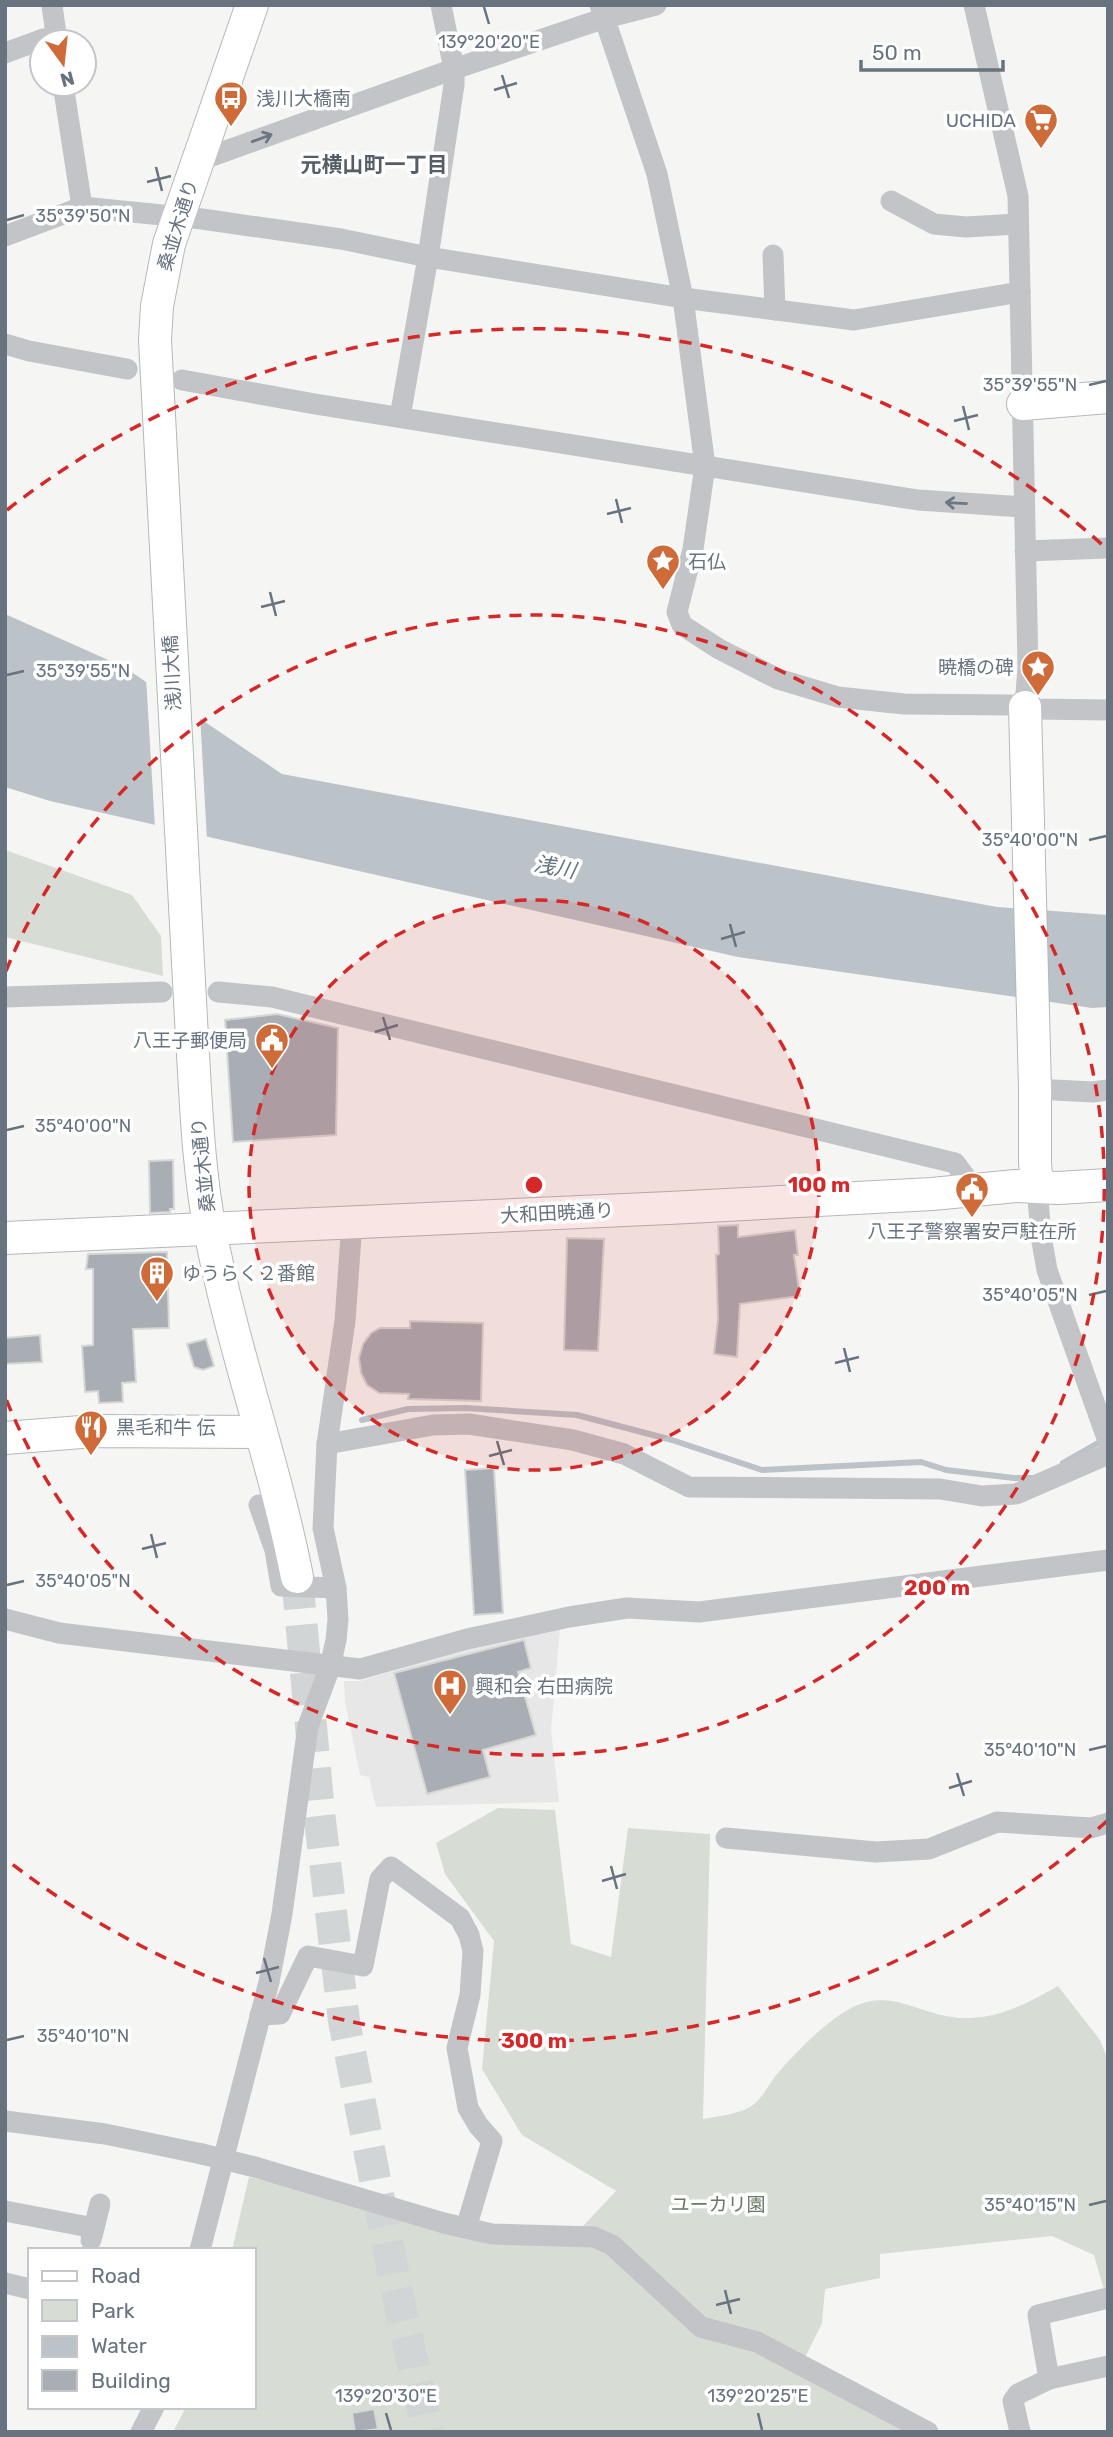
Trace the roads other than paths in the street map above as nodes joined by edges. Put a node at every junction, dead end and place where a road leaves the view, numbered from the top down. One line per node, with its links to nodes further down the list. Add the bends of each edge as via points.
1 (52, 5): 7 (street)
2 (253, 5): 12 (street, 桑並木通り)
3 (441, 5): 10 (street)
4 (656, 5): 6 (street)
5 (974, 5): 16 (street, via 1018,196)
6 (602, 12): 10 (street); 21 (street, via 657,174)
7 (55, 28)
8 (28, 45): 9 (street)
9 (5, 53)
10 (454, 69): 12 (street, one-way to 10); 19 (street)
11 (65, 98): 14 (street)
12 (198, 161): 15 (street, 桑並木通り)
13 (891, 201): 16 (street, via 934,225)
14 (82, 207): 15 (street); 17 (street)
15 (178, 216): 19 (street, via 341,239); 29 (street, 桑並木通り, via 162,274 155,340)
16 (1018, 224): 20 (street)
17 (5, 236)
18 (773, 255): 22 (street)
19 (428, 257): 21 (street); 28 (street)
20 (1020, 292): 22 (street, via 854,320); 27 (street)
21 (682, 298): 22 (street); 30 (street)
22 (775, 310)
23 (5, 344): 24 (street)
24 (127, 369)
25 (182, 380): 28 (street)
26 (1108, 397): 27 (street)
27 (1023, 404): 31 (street)
28 (400, 417): 30 (street)
29 (160, 453): 36 (street, 浅川大橋)
30 (705, 466): 31 (street, one-way to 30, via 918,500); 35 (street, via 693,549 677,612 689,631 778,679 818,693 904,704 1009,705)
31 (1024, 507): 33 (street)
32 (1108, 548): 33 (street)
33 (1025, 551): 35 (street)
34 (1108, 710): 35 (street)
35 (1025, 715): 40 (street)
36 (184, 892): 46 (street, 桑並木通り, via 198,1139)
37 (162, 992): 39 (street)
38 (218, 992): 44 (street, via 272,997 955,1163 964,1175)
39 (5, 997)
40 (1035, 1081): 41 (street, via 1093,1092); 43 (street)
41 (1108, 1090)
42 (1108, 1185): 43 (street, 大和田暁通り)
43 (1037, 1186): 44 (street, 大和田暁通り); 50 (street, via 1047,1270)
44 (966, 1189): 45 (street, 大和田暁通り, via 920,1195)
45 (352, 1222): 46 (street, 大和田暁通り); 51 (street, via 345,1321)
46 (210, 1228): 47 (street, 大和田暁通り); 48 (street, 桑並木通り, via 230,1323)
47 (5, 1238)
48 (261, 1432): 49 (street, via 94,1431); 55 (street, 桑並木通り)
49 (5, 1438)
50 (1108, 1441)
51 (327, 1444): 52 (street, via 433,1425 469,1424 573,1440 624,1454 689,1487 940,1489 982,1496 1016,1494); 56 (street, via 323,1528)
52 (1108, 1454)
53 (259, 1505): 56 (street, via 275,1550 281,1586)
54 (1108, 1560): 58 (street, via 699,1612 628,1608 569,1616 360,1669)
55 (297, 1577)
56 (336, 1588): 58 (street, via 338,1619)
57 (5, 1619): 58 (street, via 59,1633)
58 (330, 1667): 61 (street, via 308,1726 282,1914)
59 (1108, 1824): 60 (street, via 1091,1828 997,1822 929,1849 876,1852)
60 (726, 1838)
61 (260, 2015): 65 (street, via 280,2014 308,1956 363,1966 380,1879 391,1867 460,1919 473,1951 470,1995 457,2049 468,2108 492,2141); 66 (street)
62 (5, 2121): 65 (street, bridge, via 105,2134 202,2154)
63 (100, 2204): 64 (street, via 92,2235)
64 (5, 2211)
65 (466, 2228): 74 (street, via 492,2234 594,2238 612,2245 701,2327 757,2342)
66 (201, 2248)
67 (5, 2283): 68 (street)
68 (28, 2289)
69 (1108, 2298): 71 (street, via 1038,2315)
70 (1108, 2366): 71 (street)
71 (1049, 2379): 75 (street, via 1013,2401)
72 (153, 2409): 73 (street)
73 (141, 2432)
74 (928, 2432)
75 (1020, 2432)

